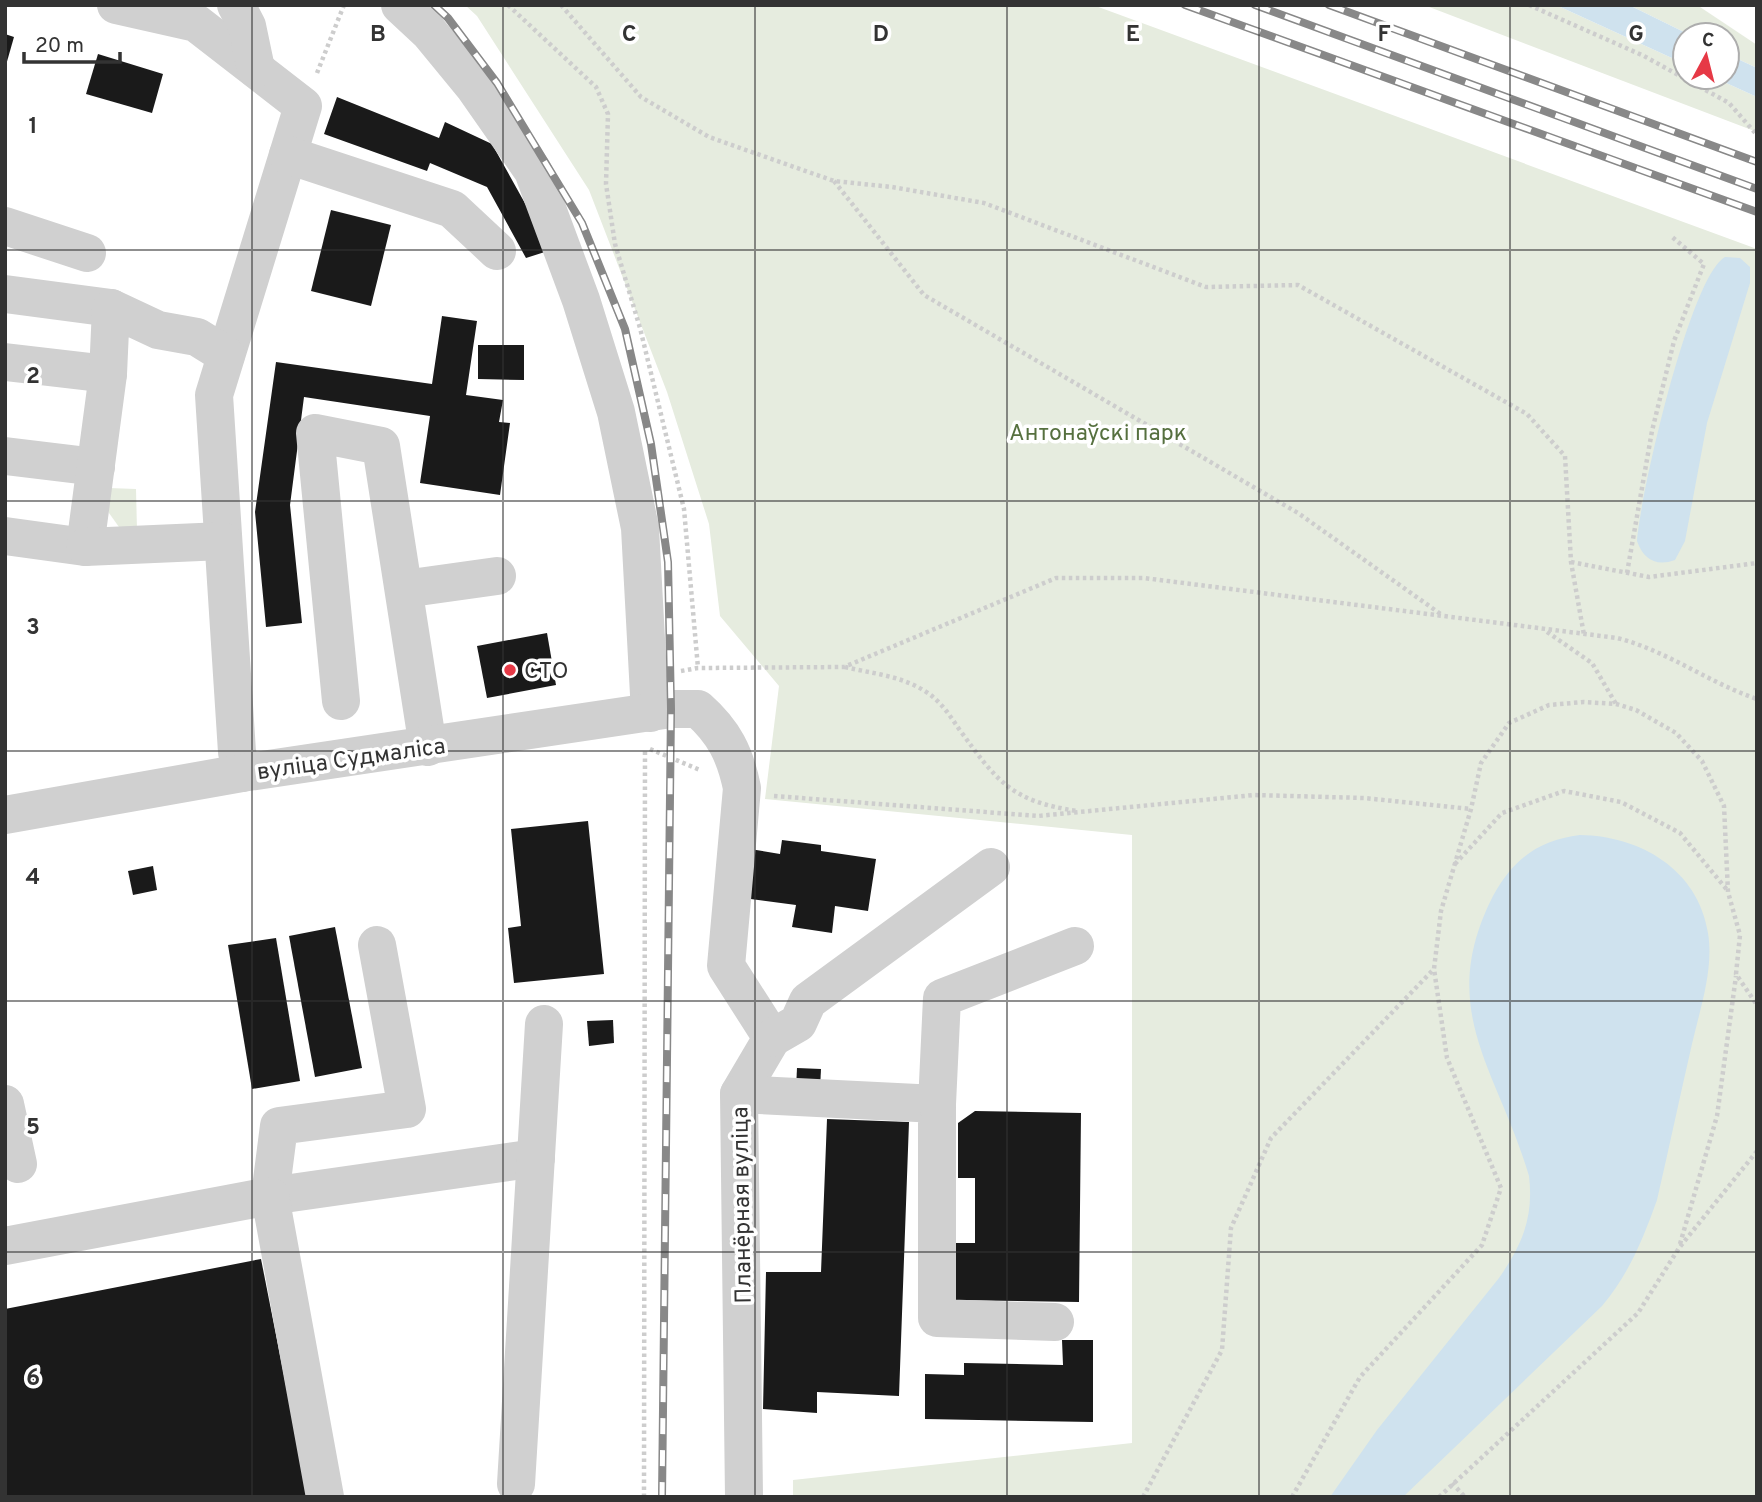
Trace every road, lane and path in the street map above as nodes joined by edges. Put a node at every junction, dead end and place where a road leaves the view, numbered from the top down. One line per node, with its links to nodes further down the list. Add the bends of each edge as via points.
1 (116, 5): 8 (street, via 196,23)
2 (236, 5): 8 (street, via 247,26)
3 (344, 5): 9 (path)
4 (400, 5): 39 (street, via 475,88 533,171 581,300 616,412 640,528)
5 (508, 5): 35 (path, via 596,87 608,114 606,184 615,244 684,509 698,668)
6 (561, 5): 12 (path, via 641,97 709,137)
7 (1530, 5): 10 (path, via 1644,56 1729,103)
8 (257, 69): 9 (street)
9 (303, 106): 11 (street)
10 (1757, 135)
11 (288, 155): 15 (street, via 452,209); 19 (street)
12 (834, 181): 27 (path, via 984,203 1206,287 1298,285 1527,414 1565,456); 32 (path, via 924,295 1298,513)
13 (5, 226): 16 (street)
14 (1671, 236): 29 (path, via 1704,264 1674,341)
15 (497, 251)
16 (87, 253)
17 (5, 295): 18 (street)
18 (111, 308): 19 (street, via 158,330 197,337); 21 (street)
19 (226, 355): 25 (street, via 214,395)
20 (5, 362): 21 (street)
21 (108, 374): 23 (street)
22 (5, 456): 23 (street)
23 (96, 467): 26 (street)
24 (5, 537): 26 (street)
25 (223, 541): 26 (street); 41 (street)
26 (85, 547)
27 (1571, 562): 29 (path); 34 (path)
28 (1757, 563): 29 (path, via 1649,577)
29 (1627, 573)
30 (497, 576): 31 (street)
31 (404, 589): 37 (street, via 381,446 315,433); 40 (street)
32 (1443, 616): 33 (path); 35 (path, via 1144,578 1056,578)
33 (1546, 631): 34 (path); 38 (path, via 1592,663)
34 (1584, 635): 36 (path, via 1650,646 1725,688)
35 (845, 667): 44 (path, via 922,689 943,706 991,772 1014,793 1045,806)
36 (1757, 699)
37 (341, 701)
38 (1616, 704): 43 (path, via 1549,705 1509,723 1481,763); 48 (path, via 1676,733 1702,761 1724,806)
39 (647, 730): 40 (street, вуліца Судмаліса); 42 (street, вуліца Судмаліса, via 698,709 736,758); 69 (path)
40 (428, 747): 41 (street, вуліца Судмаліса)
41 (242, 773): 45 (street, вуліца Судмаліса)
42 (742, 788): 44 (path, via 783,798 1038,816); 55 (street, via 726,966)
43 (1471, 809): 44 (path, via 1364,798 1254,795); 46 (path)
44 (1083, 812)
45 (5, 816)
46 (1454, 864): 48 (path, via 1502,813 1564,791 1621,802 1680,833); 51 (path, via 1441,911)
47 (991, 867): 55 (street, via 808,1001 798,1023)
48 (1728, 891): 52 (path, via 1740,935)
49 (377, 945): 62 (street, via 407,1108 279,1126)
50 (1075, 946): 58 (street, via 942,998)
51 (1434, 969): 71 (path, via 1272,1138 1230,1228 1222,1350); 72 (path, via 1447,1058 1501,1188 1482,1245 1360,1377)
52 (1736, 974): 53 (path); 64 (path, via 1717,1116)
53 (1757, 1005)
54 (544, 1024): 60 (street)
55 (772, 1038): 56 (street, Планёрная вуліца)
56 (739, 1094): 58 (street); 70 (street, Планёрная вуліца)
57 (5, 1104): 61 (street)
58 (937, 1104): 65 (street, via 937,1318)
59 (1757, 1151): 64 (path)
60 (536, 1158): 62 (street); 67 (street)
61 (18, 1164)
62 (271, 1196): 63 (street); 68 (street)
63 (5, 1246)
64 (1679, 1248): 66 (path, via 1637,1313)
65 (1055, 1322)
66 (1452, 1483): 73 (path); 74 (path)
67 (516, 1484)
68 (325, 1497)
69 (644, 1497)
70 (744, 1497)
71 (1143, 1497)
72 (1292, 1497)
73 (1439, 1497)
74 (1465, 1497)

